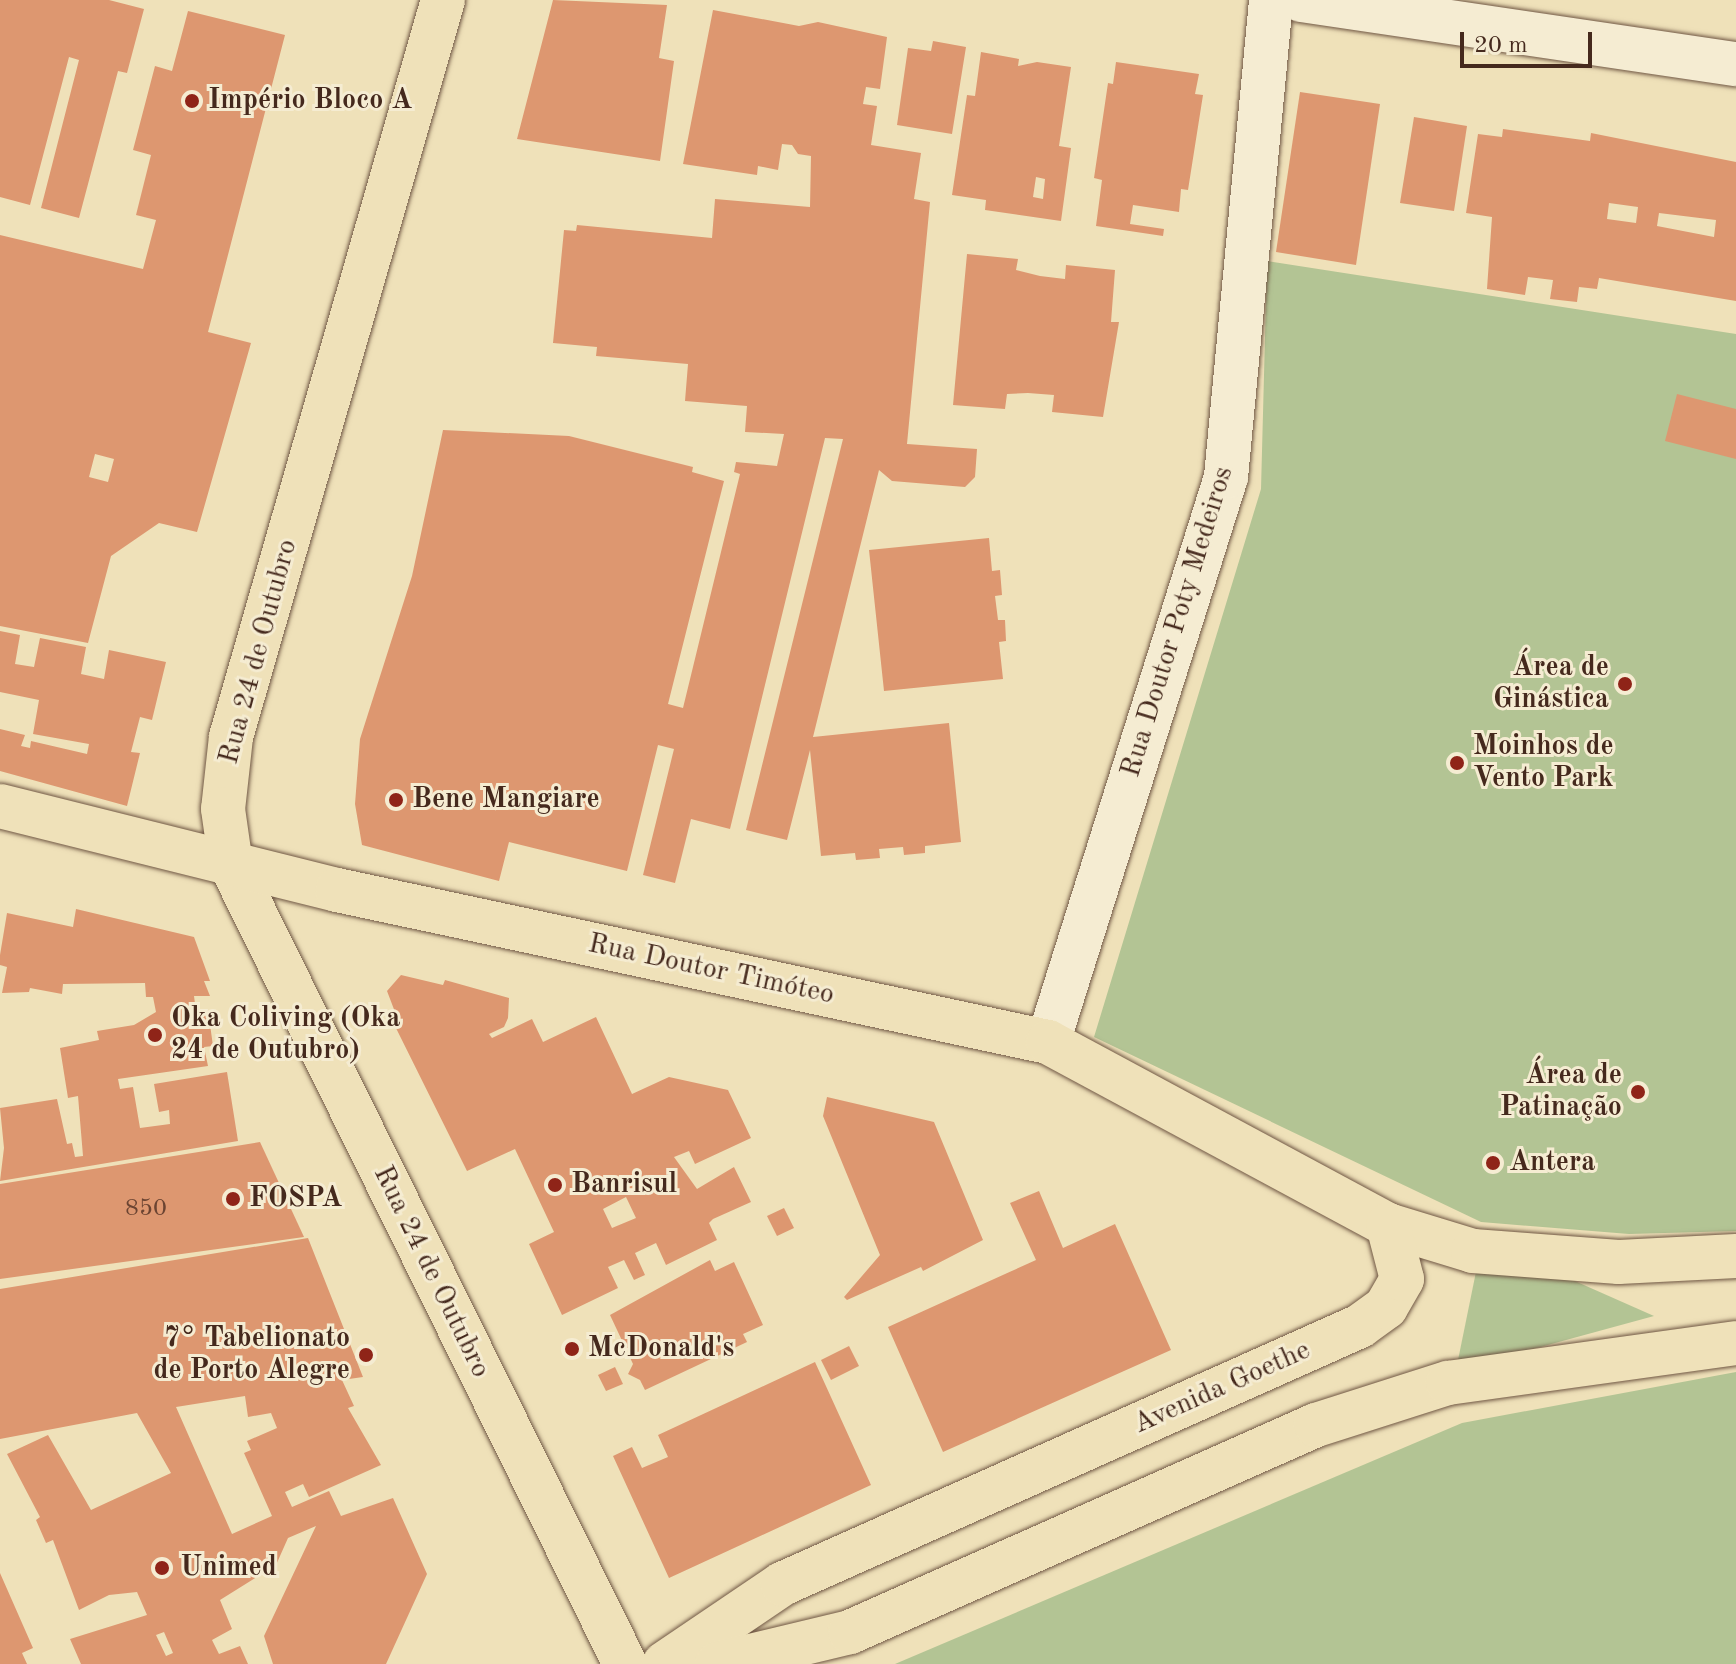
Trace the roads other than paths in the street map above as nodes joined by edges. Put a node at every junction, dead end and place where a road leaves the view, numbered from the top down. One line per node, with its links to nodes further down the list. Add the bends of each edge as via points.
1 (443, 0): 7 (main road, Rua 24 de Outubro, via 231,737 223,809)
2 (1271, 0): 8 (street, Rua Doutor Poty Medeiros, via 1226,477)
3 (1301, 0): 4 (street)
4 (1428, 10): 5 (street)
5 (1736, 64)
6 (0, 806): 7 (main road, Rua Doutor Timóteo)
7 (231, 865): 8 (main road, Rua Doutor Timóteo); 12 (main road, Rua 24 de Outubro)
8 (1048, 1042): 9 (main road, Rua Doutor Timóteo)
9 (1388, 1225): 10 (main road, via 1473,1251 1619,1262); 13 (main road, Avenida Goethe, via 1402,1279 1386,1307 1360,1326 782,1584)
10 (1736, 1256)
11 (1736, 1343): 14 (main road, via 1448,1383 1316,1425 850,1632)
12 (625, 1664)
13 (664, 1664)
14 (717, 1664)

